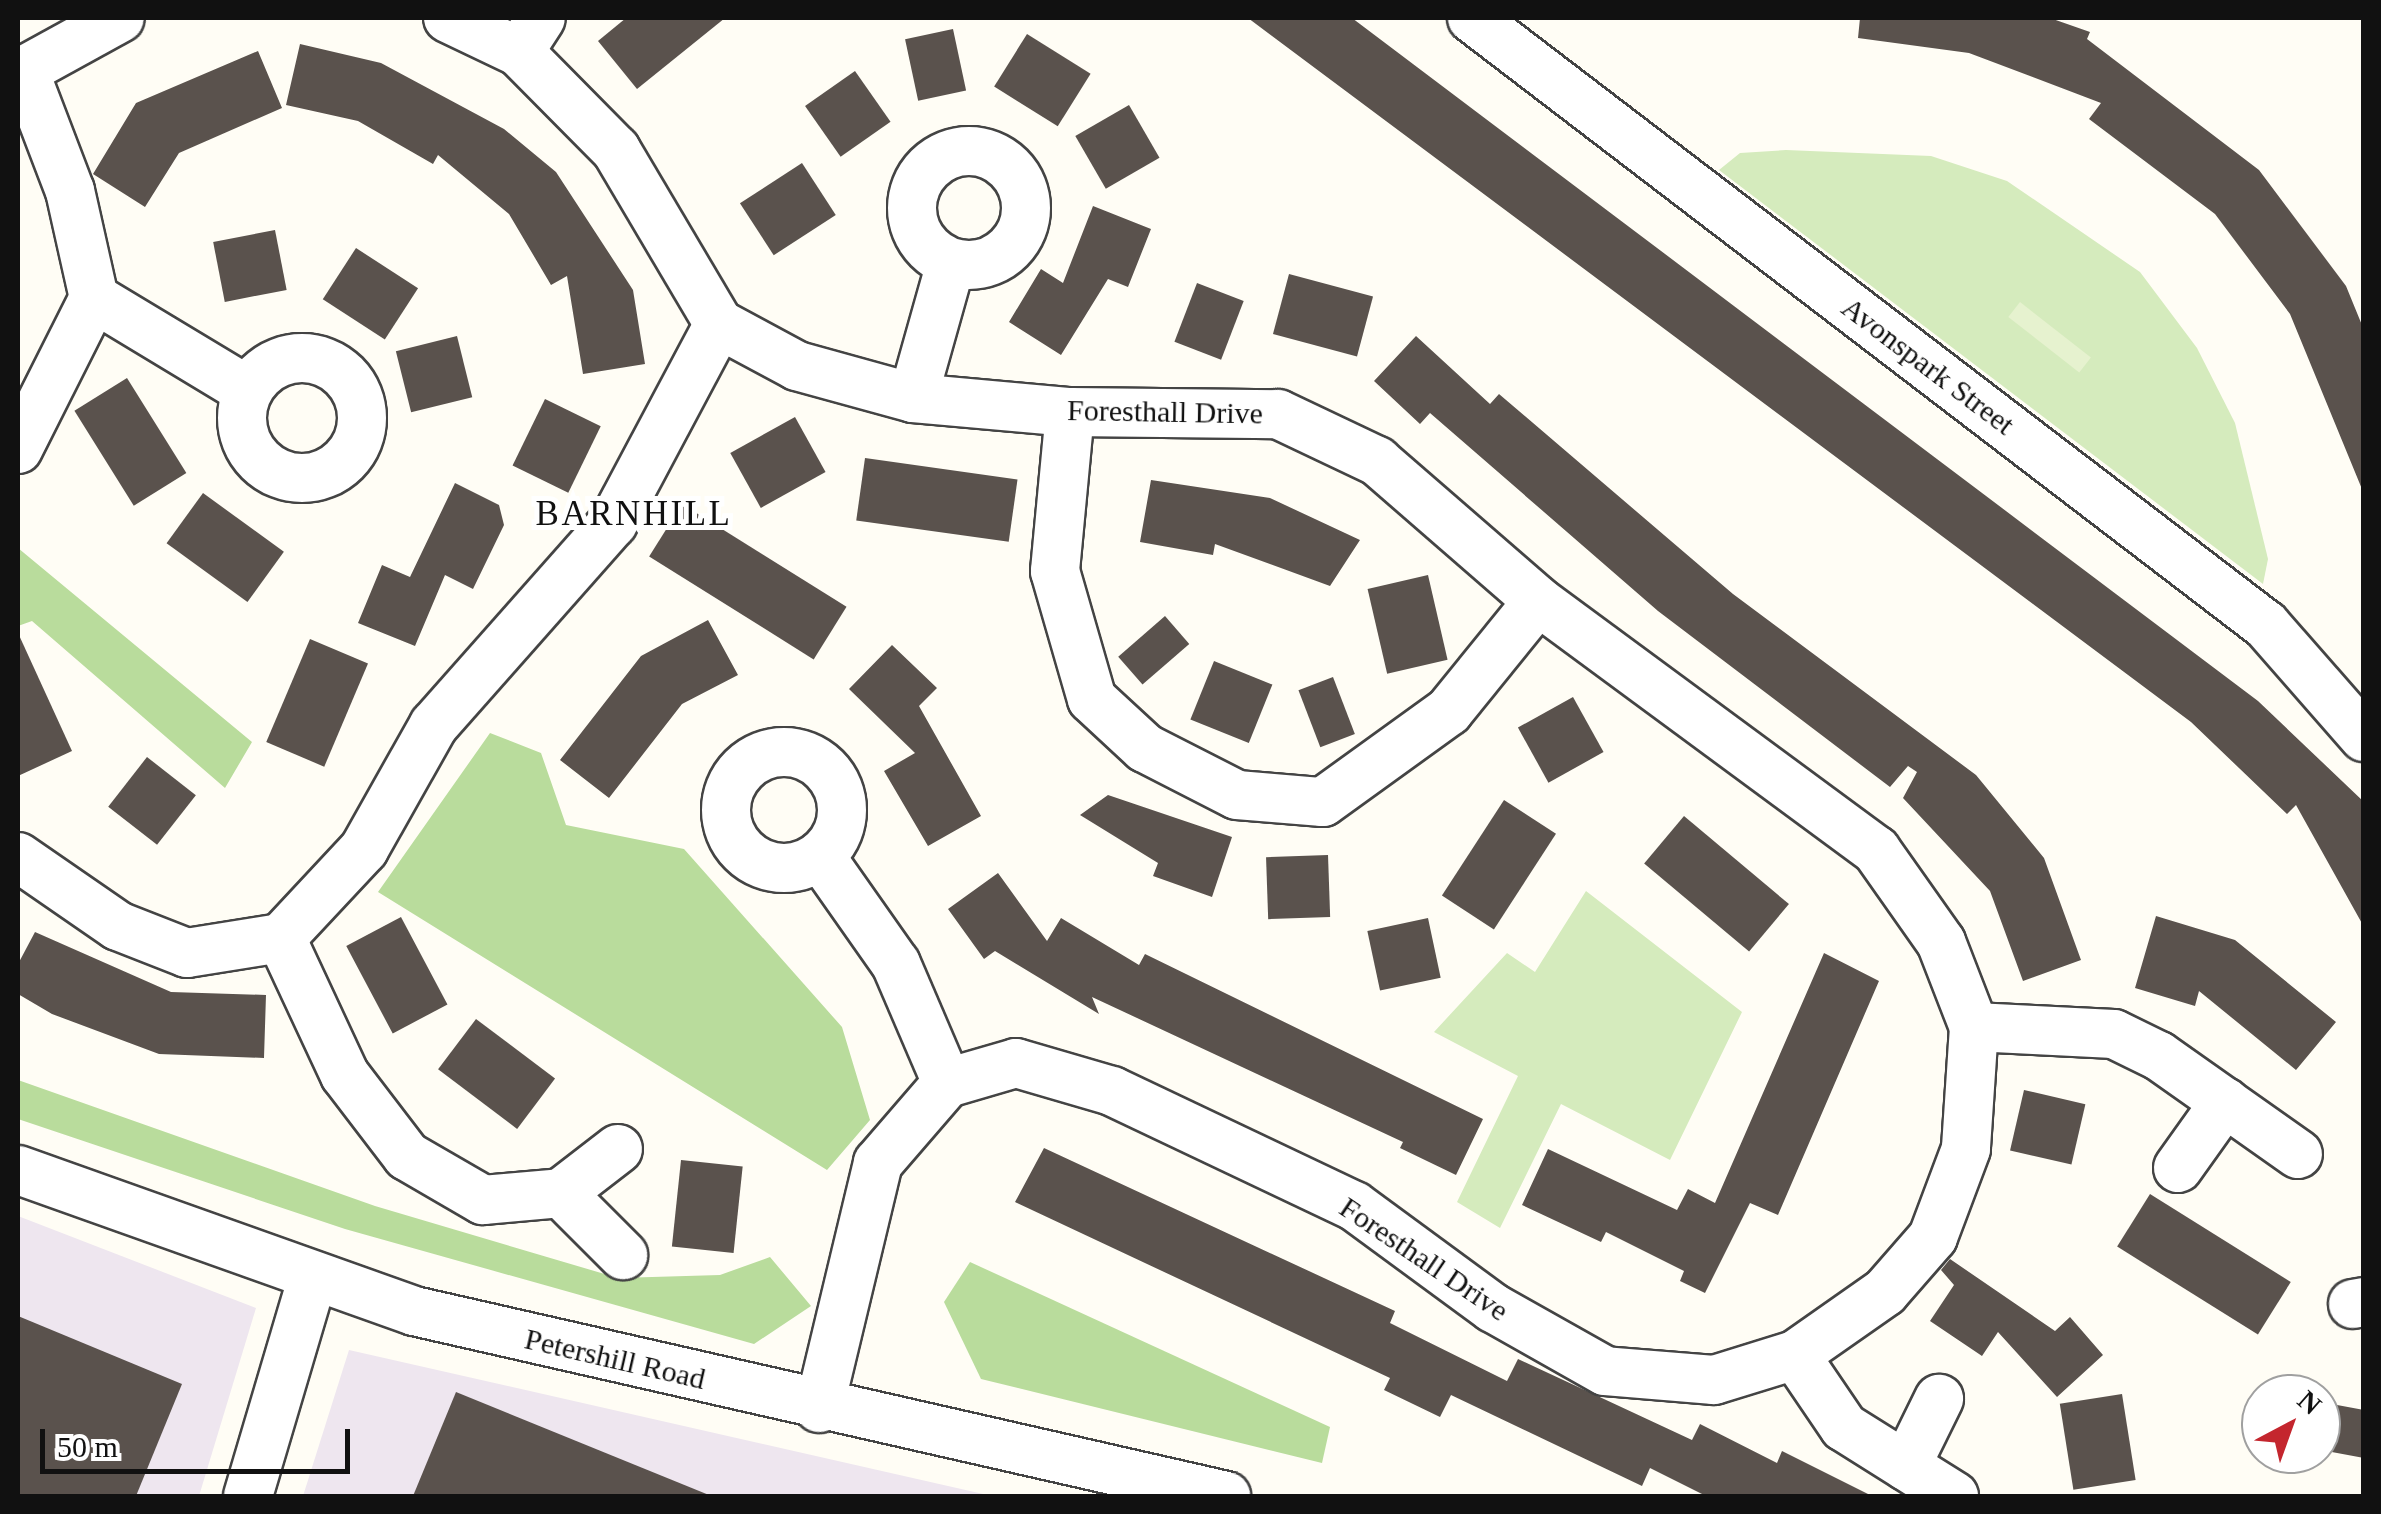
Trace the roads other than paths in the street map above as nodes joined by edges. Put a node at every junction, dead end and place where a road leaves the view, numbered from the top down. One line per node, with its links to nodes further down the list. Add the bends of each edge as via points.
1 (120, 18): 5 (street)
2 (448, 18): 4 (street)
3 (1472, 18): 14 (street, Avonspark Street, via 2266,625)
4 (530, 35): 8 (street, via 616,150)
5 (22, 74): 7 (street, via 70,191)
6 (950, 263): 10 (street)
7 (94, 298): 9 (street); 12 (street)
8 (719, 324): 10 (street, Foresthall Drive, via 797,366); 17 (street, via 613,523 434,726 364,850)
9 (245, 388)
10 (913, 398): 11 (street, Foresthall Drive)
11 (1070, 412): 13 (street, Foresthall Drive, via 1278,414 1378,460); 13 (street, via 1055,572 1092,698 1145,748 1237,794 1323,802 1448,710)
12 (18, 449)
13 (1538, 600): 18 (street, Foresthall Drive, via 1876,850 1940,942)
14 (2364, 737)
15 (820, 856): 19 (street, via 896,964)
16 (18, 857): 17 (street, via 118,926 187,953)
17 (281, 938): 25 (street, via 345,1075 406,1156 483,1200)
18 (1974, 1027): 20 (street, via 2114,1034); 28 (street, Foresthall Drive, via 1966,1150 1934,1237 1885,1292)
19 (947, 1083): 28 (street, Foresthall Drive, via 1016,1063 1112,1091 1354,1206 1493,1308 1605,1371 1714,1380); 30 (street, via 878,1162)
20 (2225, 1102): 22 (street); 23 (street)
21 (618, 1149): 25 (street)
22 (2298, 1154)
23 (2178, 1168)
24 (18, 1170): 27 (street, Petershill Road)
25 (561, 1193): 26 (street)
26 (623, 1255)
27 (313, 1276): 30 (street, Petershill Road, via 414,1311); 32 (street)
28 (1796, 1354): 31 (street, via 1844,1427)
29 (1939, 1399): 31 (street)
30 (820, 1408): 33 (street, Petershill Road)
31 (1906, 1466): 34 (street)
32 (248, 1496)
33 (1226, 1496)
34 (1954, 1496)

